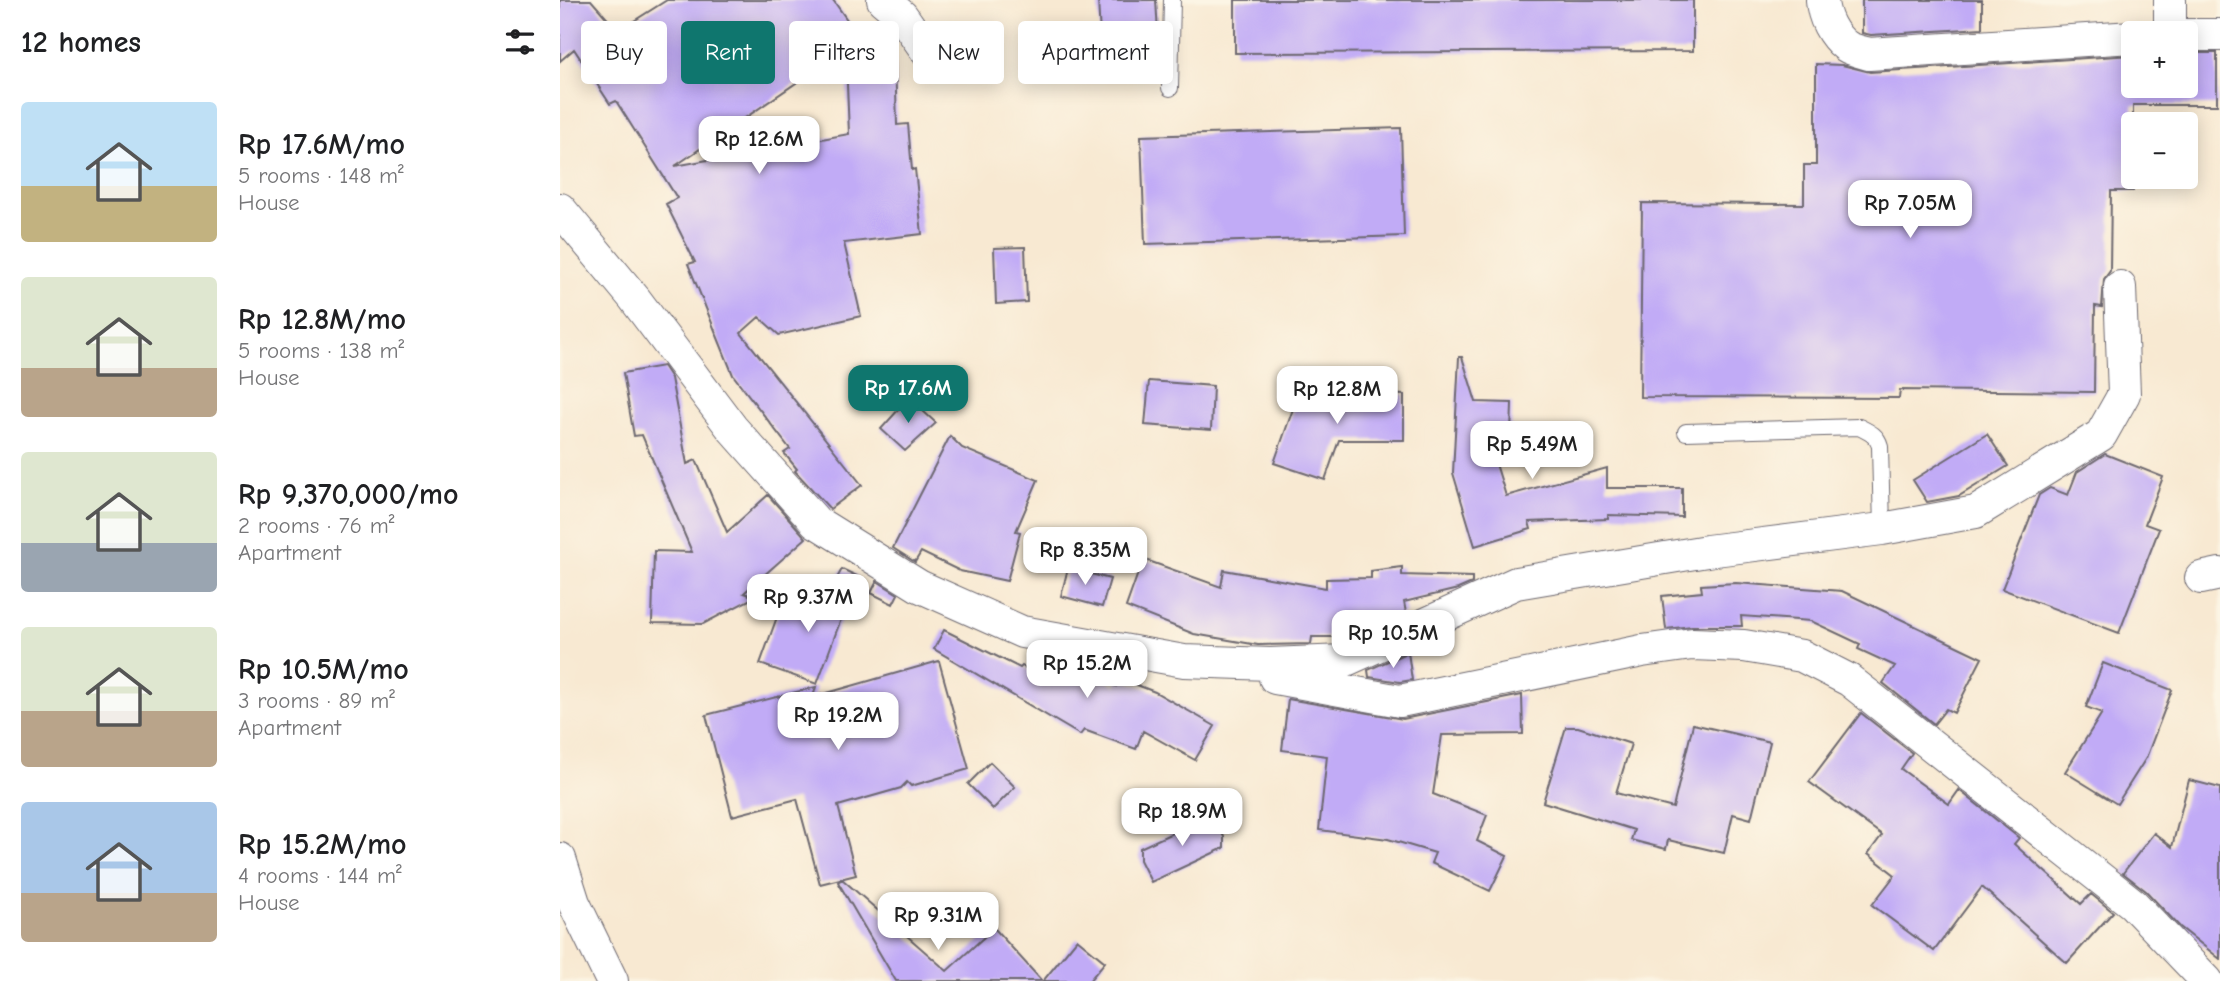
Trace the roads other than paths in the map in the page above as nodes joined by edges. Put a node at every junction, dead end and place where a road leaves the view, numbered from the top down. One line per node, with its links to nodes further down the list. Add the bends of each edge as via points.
1 (883, 0): 6 (street)
2 (1172, 0): 10 (lane)
3 (1822, 0): 9 (street, via 1823,15 1833,32 1847,47 1869,54)
4 (2170, 0): 5 (street)
5 (2171, 21)
6 (913, 32)
7 (2198, 35): 8 (street)
8 (2220, 35)
9 (2121, 38)
10 (1170, 88)
11 (560, 209): 15 (street, via 732,428 816,522 919,586 1022,632)
12 (2120, 287): 14 (street, via 2124,394 2101,435 1976,512)
13 (1686, 432): 14 (lane, via 1859,427 1870,432 1880,446)
14 (1882, 529): 15 (street, via 1707,551 1516,583 1344,662)
15 (1184, 662): 18 (street, via 1400,701 1692,644 1744,646 1802,656 1849,680 2133,904)
16 (560, 859): 17 (street, via 574,903)
17 (612, 981)
18 (2207, 981)

